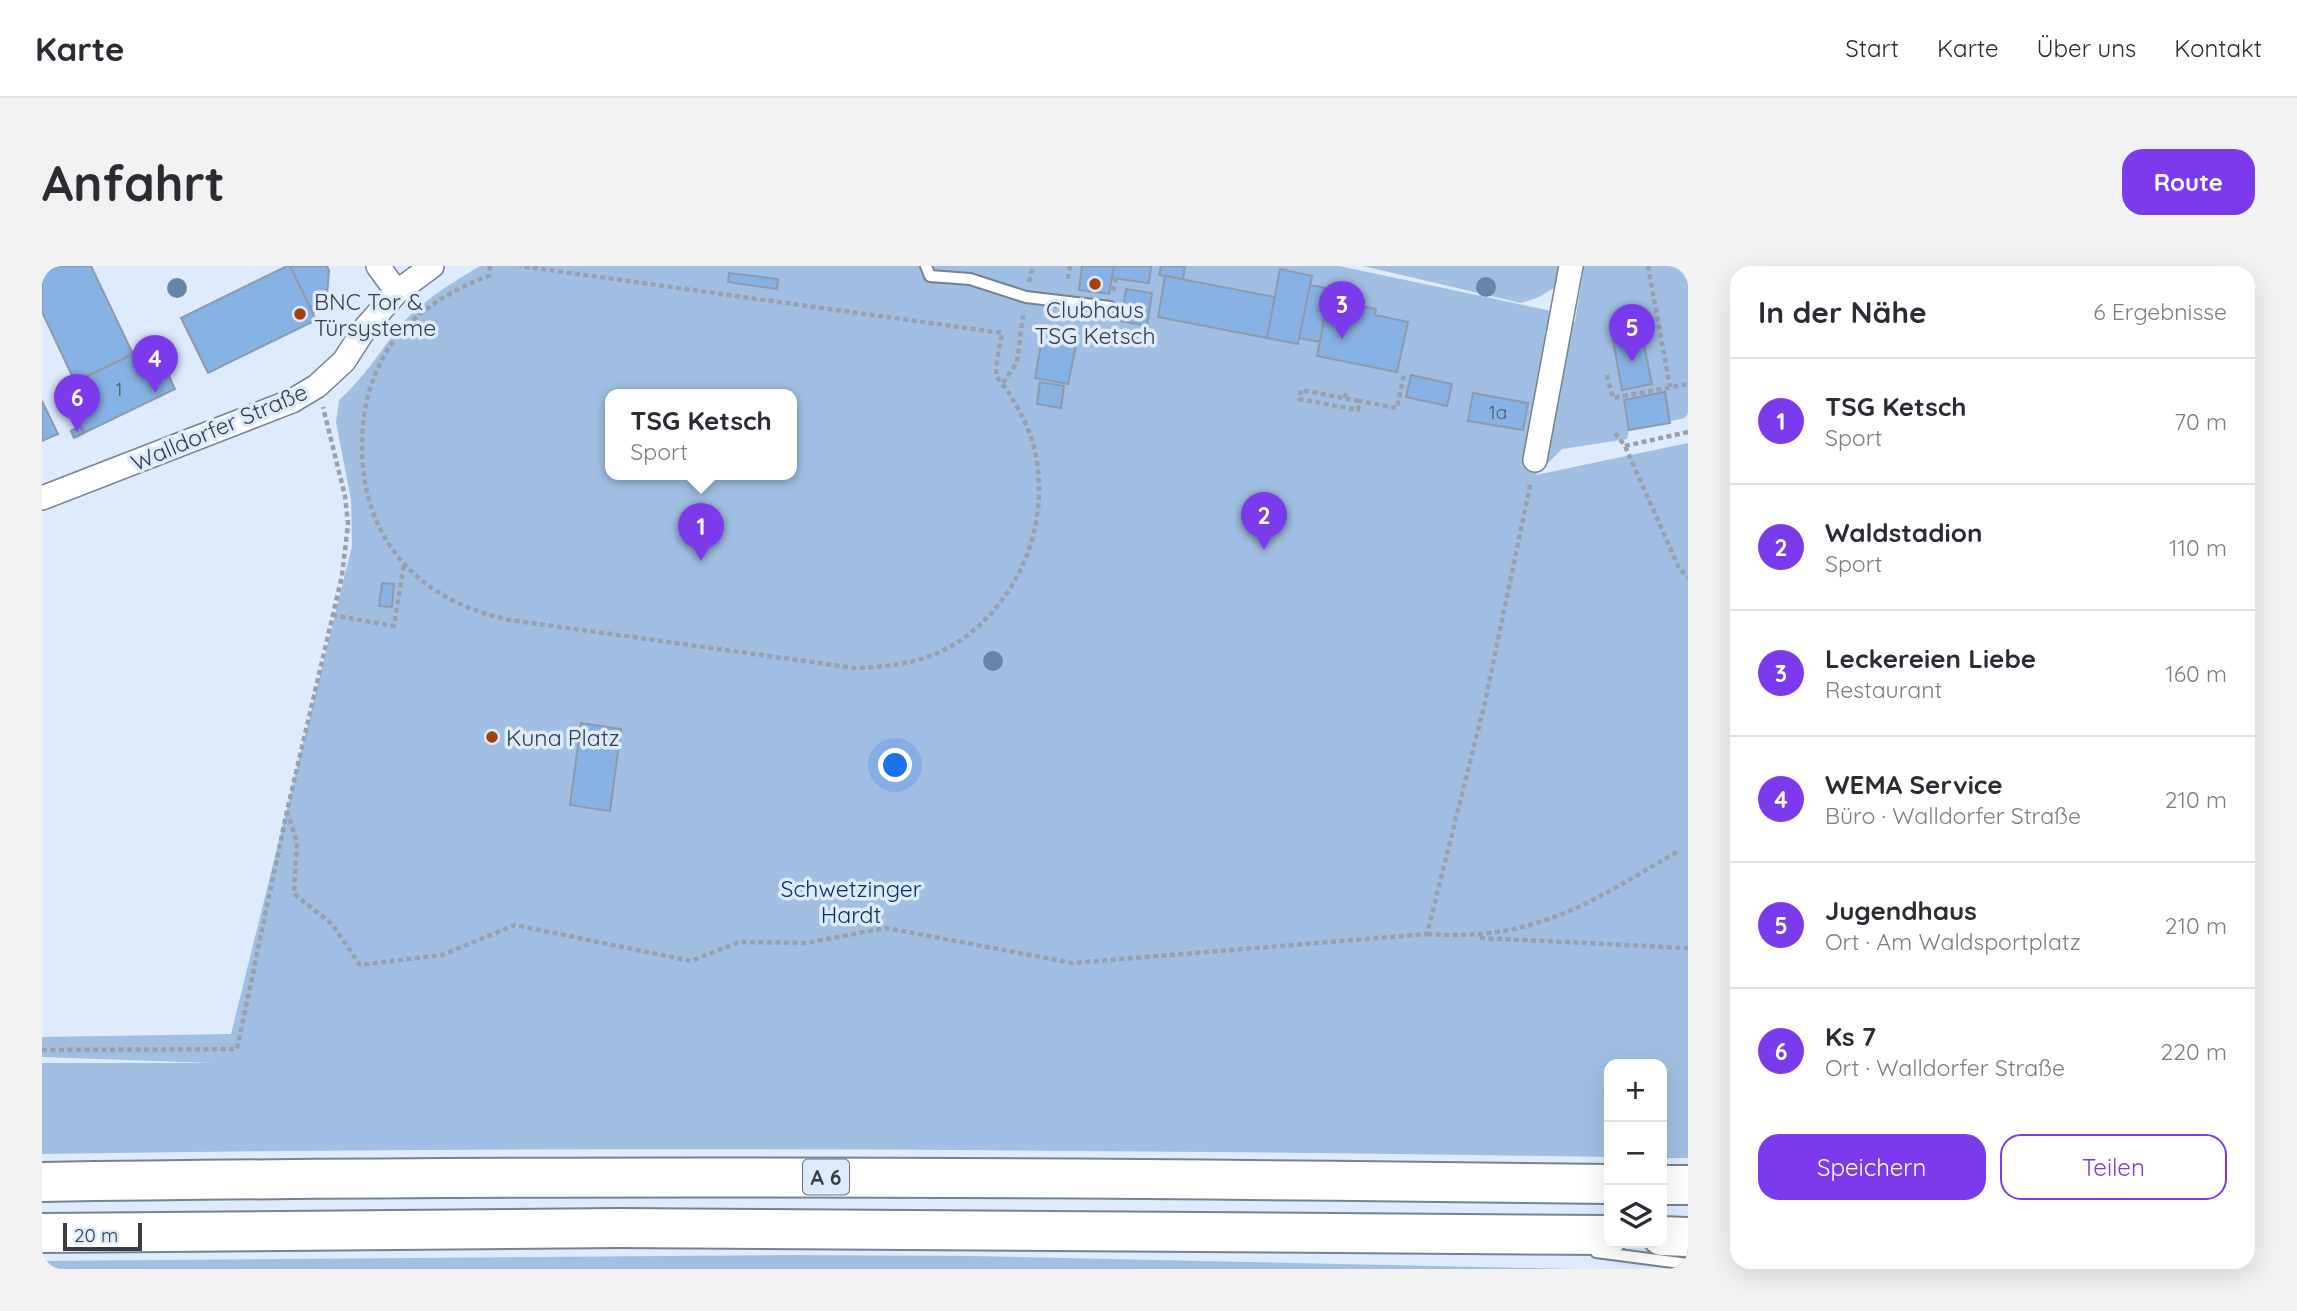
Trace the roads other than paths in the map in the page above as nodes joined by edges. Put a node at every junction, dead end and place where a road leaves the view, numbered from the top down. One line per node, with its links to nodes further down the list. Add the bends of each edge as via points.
1 (378, 266): 5 (street)
2 (432, 266): 5 (street, Walldorfer Straße)
3 (926, 266): 6 (lane, via 930,275 970,279 1026,297)
4 (1570, 266): 7 (street)
5 (397, 292): 8 (street, Walldorfer Straße, via 344,361 292,401)
6 (1110, 307)
7 (1535, 460)
8 (42, 498)
9 (42, 1182): 10 (highway, A 6, via 920,1177)
10 (1604, 1184)
11 (1667, 1185): 12 (highway)
12 (1688, 1185)
13 (42, 1233): 14 (highway, via 618,1228)
14 (1591, 1235): 17 (lane, via 1587,1251)
15 (1667, 1237): 16 (highway)
16 (1688, 1237)
17 (1688, 1264)

